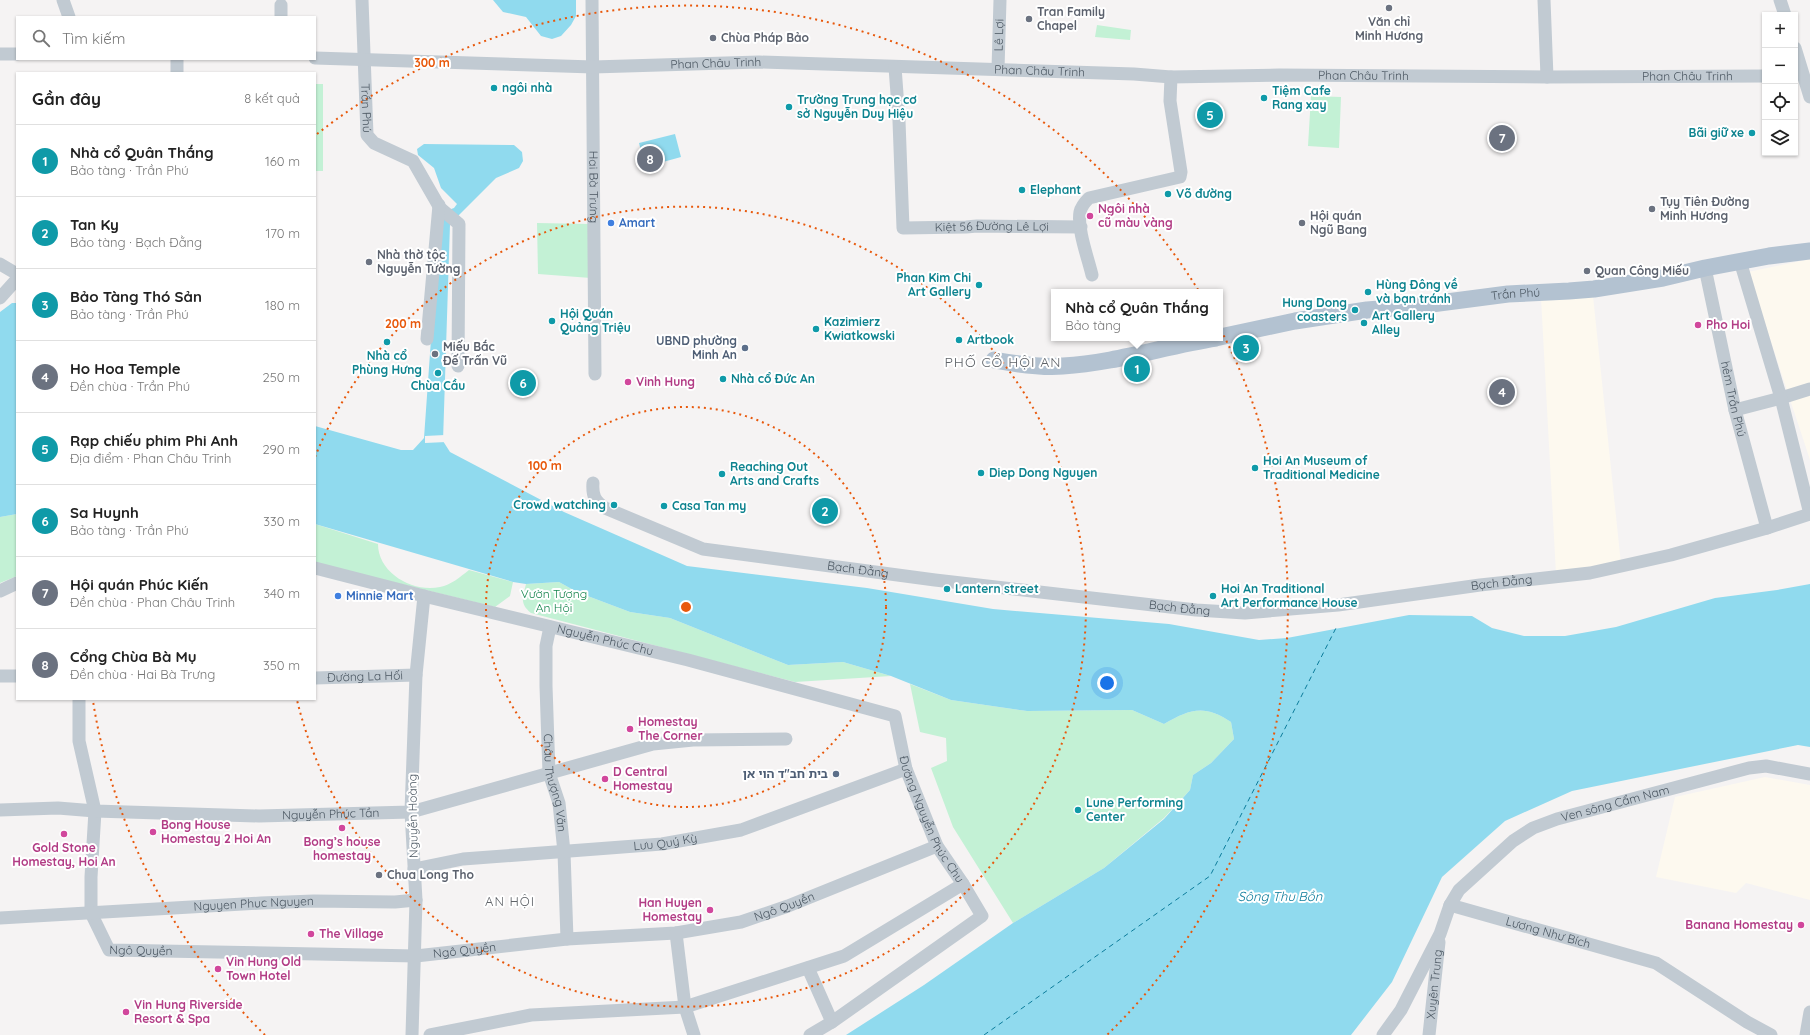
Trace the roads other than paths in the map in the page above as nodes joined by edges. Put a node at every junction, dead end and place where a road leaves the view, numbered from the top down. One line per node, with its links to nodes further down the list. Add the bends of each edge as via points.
1 (362, 0): 11 (street, Trần Phú)
2 (592, 0): 12 (street, Hai Bà Trưng)
3 (1000, 0): 14 (street, Lê Lợi)
4 (1544, 0): 19 (street)
5 (1780, 0): 6 (street)
6 (1784, 12)
7 (0, 54): 8 (street)
8 (16, 54)
9 (316, 58): 11 (street, Phan Châu Trinh)
10 (177, 60): 15 (street)
11 (365, 60): 12 (street, Phan Châu Trinh); 21 (street, Trần Phú, via 367,135 374,143 413,161)
12 (593, 67): 13 (street, Phan Châu Trinh, via 759,62); 36 (street, Hai Bà Trưng)
13 (895, 67): 14 (street, Phan Châu Trinh); 22 (street, Kiệt 56 Đường Lê Lợi, via 903,228)
14 (998, 69): 18 (street, Phan Châu Trinh)
15 (177, 72)
16 (1762, 76): 19 (street, Phan Châu Trinh)
17 (1799, 76): 20 (street)
18 (1171, 77): 19 (street, Phan Châu Trinh); 22 (street, via 1170,101 1180,177 1088,198 1080,211)
19 (1547, 77)
20 (1810, 97)
21 (439, 207): 32 (street); 35 (street, Trần Phú, via 458,224)
22 (1081, 227): 28 (street)
23 (1810, 251): 24 (main road, Trần Phú)
24 (1740, 261): 26 (main road, Trần Phú); 38 (street)
25 (0, 264): 27 (street)
26 (1705, 268): 31 (main road, Trần Phú, via 1663,278 1594,289 1508,294 1367,310 1295,321); 39 (street, hẻm Trần Phú)
27 (16, 273)
28 (1092, 275)
29 (16, 281): 30 (street)
30 (0, 298)
31 (1223, 336)
32 (427, 339)
33 (1202, 341): 34 (main road, via 1102,362 1062,366)
34 (994, 360)
35 (458, 366)
36 (595, 374)
37 (1810, 389): 38 (street)
38 (1781, 398): 39 (street); 41 (street)
39 (1735, 410): 42 (street, hẻm Trần Phú)
40 (593, 484): 42 (street, Bạch Đằng, via 592,494 596,502 605,508 703,550 935,580 1196,610 1245,613 1338,605 1590,573 1671,555)
41 (1810, 514): 42 (street, Bạch Đằng)
42 (1767, 528)
43 (316, 568): 46 (street, Nguyễn Phúc Chu)
44 (16, 583): 45 (street)
45 (0, 591)
46 (424, 596): 47 (street, Nguyễn Phúc Chu); 48 (street, Nguyễn Hoàng)
47 (550, 627): 53 (street, Nguyễn Phúc Chu, via 688,660); 56 (street, Châu Thượng Văn, via 546,646)
48 (416, 675): 51 (street, Đường La Hối); 60 (street, Nguyễn Hoàng)
49 (0, 676): 50 (street)
50 (16, 676)
51 (316, 678)
52 (79, 700): 59 (street, via 79,741)
53 (895, 716): 55 (street, Đường Nguyễn Phúc Chu)
54 (786, 739): 56 (street, Nguyễn Phúc Tần, via 693,740 653,744)
55 (906, 769): 61 (street, Đường Nguyễn Phúc Chu); 62 (street, Lưu Quý Kỳ, via 741,830 662,844)
56 (549, 773): 60 (street, Nguyễn Phúc Tần); 62 (street, Châu Thượng Văn, via 559,803)
57 (1810, 774): 66 (street, Ven sông Cẩm Nam, via 1766,766 1749,768 1557,819 1533,828 1513,841 1459,890)
58 (0, 810): 59 (street, Nguyễn Phúc Tần, via 58,808)
59 (95, 811): 60 (street, Nguyễn Phúc Tần, via 258,816); 67 (street)
60 (411, 812): 63 (street, Nguyễn Hoàng)
61 (937, 846): 64 (street, Đường Nguyễn Phúc Chu); 69 (street, Ngô Quyền, via 742,922)
62 (564, 852): 63 (street, Lưu Quý Kỳ, via 463,859); 71 (street, Châu Thượng Văn)
63 (414, 869): 65 (street, Nguyễn Hoàng)
64 (963, 884): 73 (street, via 844,956); 76 (street, Đường Nguyễn Phúc Chu, via 982,916)
65 (416, 900): 67 (street, Nguyen Phuc Nguyen, via 261,903); 72 (street, Nguyễn Hoàng)
66 (1450, 905): 70 (street); 83 (street, Lương Như Bích, via 1656,962)
67 (91, 913): 68 (street); 72 (street, Ngô Quyền, via 109,950)
68 (0, 918)
69 (676, 933): 71 (street, Ngô Quyền); 74 (street)
70 (1440, 934): 81 (street, via 1402,1010); 82 (street, Xuyên Trung)
71 (567, 939): 72 (street, Ngô Quyền)
72 (416, 956): 77 (street, Nguyễn Hoàng)
73 (808, 968): 74 (street); 76 (street)
74 (685, 1007): 78 (street, via 531,1015); 79 (street)
75 (1810, 1012): 84 (street)
76 (832, 1022): 80 (street)
77 (412, 1035)
78 (430, 1035)
79 (694, 1035)
80 (810, 1035)
81 (1383, 1035)
82 (1429, 1035)
83 (1771, 1035)
84 (1806, 1035)

